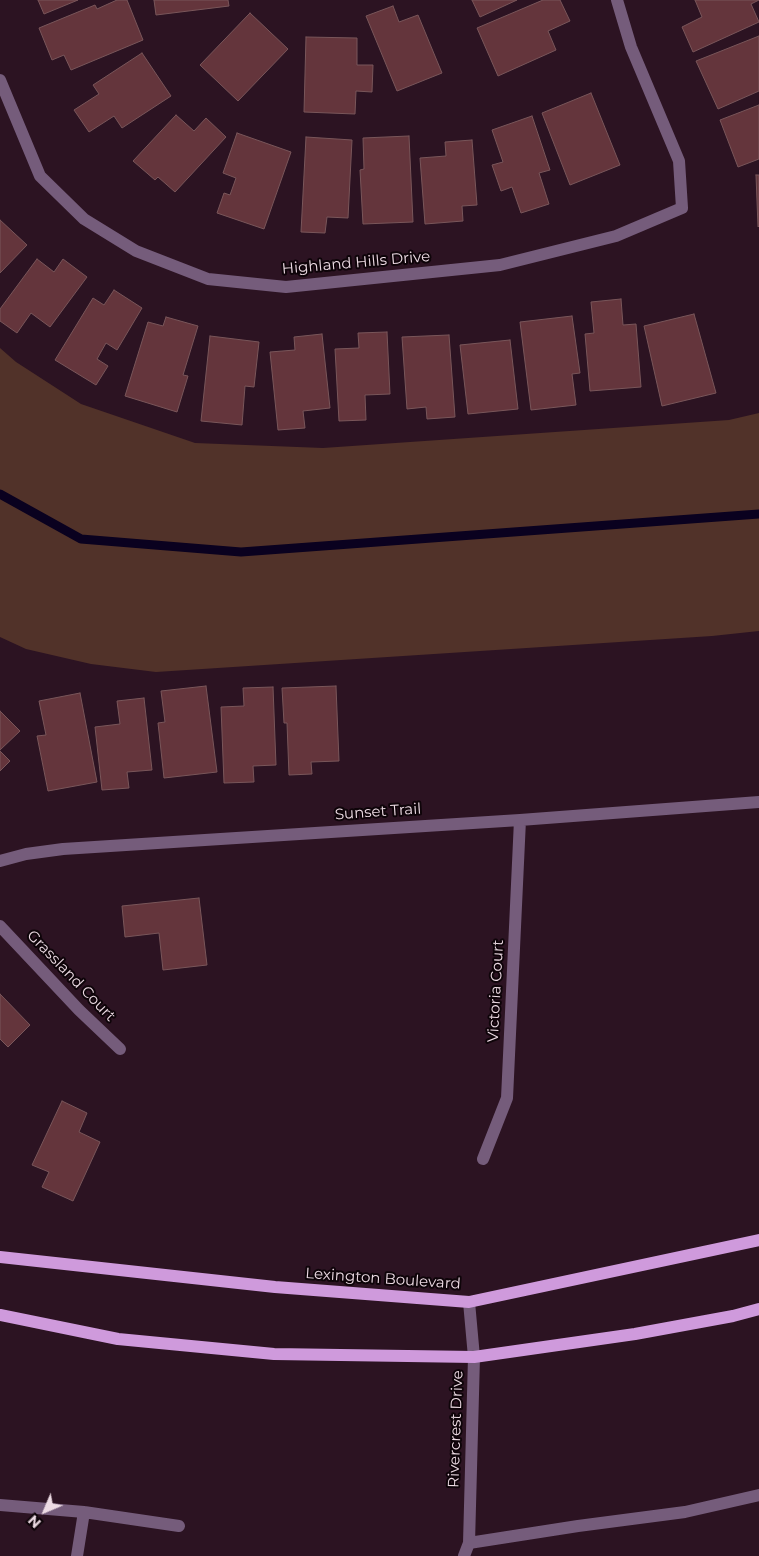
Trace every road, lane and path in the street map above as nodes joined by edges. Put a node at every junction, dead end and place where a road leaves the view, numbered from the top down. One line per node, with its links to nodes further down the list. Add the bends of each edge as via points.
1 (617, 0): 2 (street, Highland Hills Drive, via 631,47 679,161 682,208 616,236 500,265 286,288 208,279 136,251 84,219 40,176)
2 (0, 80)
3 (759, 802): 4 (street, Sunset Trail)
4 (520, 820): 5 (street, Sunset Trail, via 63,849); 8 (street, Victoria Court, via 507,1098)
5 (0, 861)
6 (0, 926): 7 (street, Grassland Court)
7 (120, 1049)
8 (483, 1159)
9 (759, 1240): 11 (main road, Lexington Boulevard)
10 (0, 1257): 11 (main road, Lexington Boulevard, via 275,1288)
11 (469, 1302): 14 (street, Rivercrest Drive)
12 (759, 1309): 14 (main road, via 634,1334)
13 (0, 1316): 14 (main road, via 118,1339 274,1354)
14 (474, 1357): 19 (street, Rivercrest Drive)
15 (759, 1495): 19 (street, via 685,1512)
16 (0, 1505): 17 (street)
17 (84, 1512): 18 (street); 20 (street)
18 (179, 1526)
19 (469, 1543): 21 (street, Rivercrest Drive)
20 (77, 1556)
21 (464, 1556)

